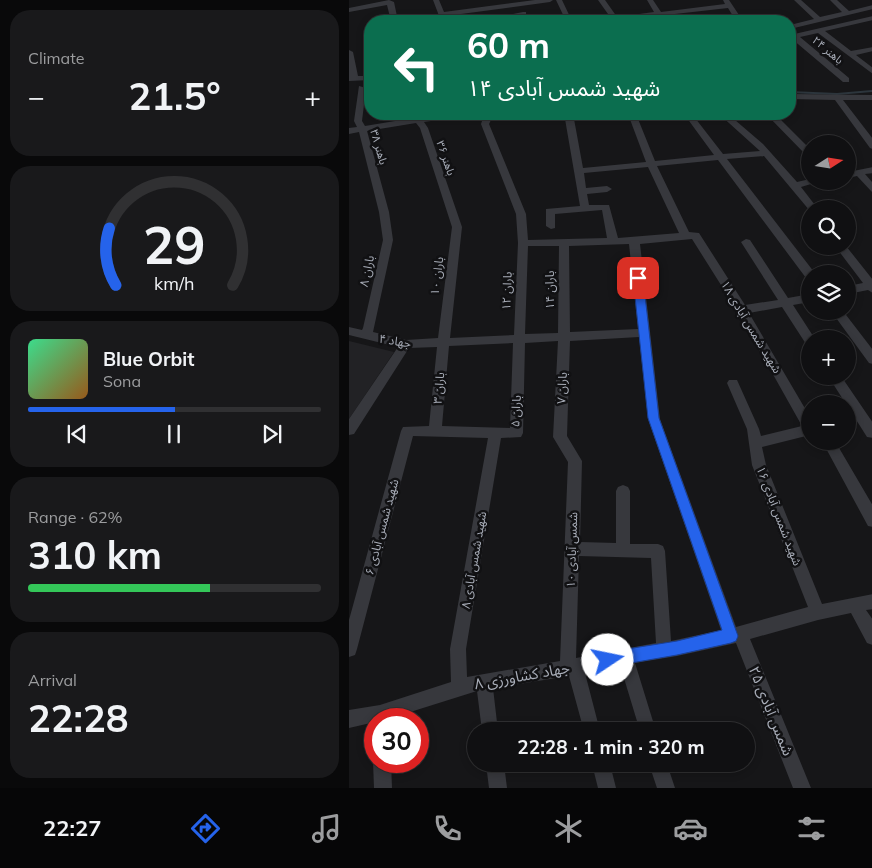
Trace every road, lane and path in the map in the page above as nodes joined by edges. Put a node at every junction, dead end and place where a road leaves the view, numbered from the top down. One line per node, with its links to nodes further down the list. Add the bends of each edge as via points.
1 (436, 0): 20 (street)
2 (468, 0): 15 (street)
3 (550, 0): 9 (street)
4 (559, 0): 24 (street)
5 (601, 0): 25 (street)
6 (650, 0): 18 (street)
7 (797, 0): 29 (street)
8 (833, 0): 16 (street)
9 (514, 2): 12 (street)
10 (374, 3): 14 (street); 19 (street, via 390,2)
11 (727, 3): 18 (street); 27 (street)
12 (493, 8): 15 (street); 22 (street)
13 (872, 8): 16 (street)
14 (349, 10)
15 (472, 11): 21 (street)
16 (847, 13): 29 (street)
17 (523, 14): 23 (street)
18 (659, 14): 26 (street)
19 (393, 15)
20 (442, 15)
21 (455, 15)
22 (496, 15)
23 (519, 15)
24 (566, 15)
25 (612, 15)
26 (652, 15)
27 (735, 15)
28 (872, 18): 31 (street)
29 (819, 20): 30 (street)
30 (796, 26)
31 (820, 31): 32 (street); 36 (street)
32 (796, 36)
33 (796, 40): 39 (street, باهنر ۲۴)
34 (872, 49): 36 (street)
35 (349, 52): 38 (street)
36 (850, 54): 37 (street)
37 (872, 72)
38 (352, 79)
39 (846, 80)
40 (363, 88): 53 (street, باهنر ۳۸)
41 (796, 96): 43 (street)
42 (872, 97): 43 (street)
43 (837, 98): 56 (street)
44 (384, 120): 53 (street)
45 (419, 120): 71 (street, باهنر ۳۶, via 425,128)
46 (487, 120): 78 (street, باران ۱۲, via 485,124 521,214)
47 (570, 120): 61 (street)
48 (634, 120): 59 (street)
49 (693, 120): 58 (street)
50 (730, 120): 57 (street)
51 (775, 120): 55 (street)
52 (349, 124): 53 (street)
53 (360, 124): 54 (street); 70 (street, باهنر ۳۸)
54 (349, 131)
55 (801, 145)
56 (872, 146)
57 (766, 153): 58 (street); 64 (street)
58 (723, 158): 59 (street); 80 (street)
59 (652, 165): 61 (street); 73 (street)
60 (872, 170): 62 (street)
61 (578, 171): 67 (street)
62 (859, 173): 66 (street)
63 (801, 184): 64 (street)
64 (796, 185): 68 (street)
65 (607, 189): 67 (street)
66 (872, 190)
67 (582, 191): 69 (street)
68 (807, 200)
69 (585, 209): 72 (street, via 551,211); 74 (street, via 607,207)
70 (384, 212): 90 (street, باران ۸, via 387,240)
71 (453, 212): 94 (street, باران ۱۰, via 457,227)
72 (551, 226)
73 (685, 234): 75 (street, via 662,240); 85 (street, شهید شمس آبادی ۱۸, via 695,235)
74 (613, 241): 75 (street); 76 (street)
75 (634, 241): 89 (street, شمس آبادی ۲۵)
76 (564, 242): 78 (street); 91 (street, باران ۱۴)
77 (746, 242): 84 (street)
78 (523, 243): 92 (street, باران ۱۲)
79 (847, 255): 81 (street)
80 (803, 265)
81 (871, 287): 82 (street)
82 (856, 289)
83 (801, 300): 84 (street)
84 (785, 303): 85 (street); 87 (street)
85 (742, 310): 98 (street, شهید شمس آبادی ۱۸)
86 (843, 320): 95 (street)
87 (803, 330)
88 (349, 331): 90 (street, جهاد ۴)
89 (643, 333): 91 (street, جهاد ۴); 114 (street, شمس آبادی ۲۵, via 654,418)
90 (365, 335): 93 (street, جهاد ۴)
91 (564, 338): 92 (street, جهاد ۴); 104 (street, باران ۷)
92 (519, 340): 94 (street, جهاد ۴); 102 (street, باران ۵, via 516,433)
93 (407, 344): 94 (street, جهاد ۴); 99 (street)
94 (443, 344): 101 (street, باران ۳)
95 (872, 360)
96 (733, 383): 105 (street, شهید شمس آبادی ۱۶, via 753,429)
97 (840, 385): 103 (street)
98 (801, 413)
99 (349, 430)
100 (801, 431): 105 (street)
101 (435, 432): 102 (street, باران ۵); 116 (street, شهید شمس آبادی ۶, via 408,431)
102 (497, 432): 121 (street, شهید شمس آبادی ۸, via 458,649)
103 (872, 433)
104 (560, 437): 109 (street, شمس آبادی ۱۰, via 575,461)
105 (755, 442): 113 (street, شهید شمس آبادی ۱۶, via 759,465)
106 (833, 450): 108 (street)
107 (623, 490): 110 (street)
108 (872, 521)
109 (572, 549): 110 (street); 119 (street, شمس آبادی ۱۰)
110 (623, 550): 117 (street, via 658,551)
111 (872, 601): 112 (street, جهاد کشاورزی ۸)
112 (855, 605): 113 (street, جهاد کشاورزی ۸); 115 (street)
113 (818, 612): 114 (street, جهاد کشاورزی ۸)
114 (735, 635): 117 (street, جهاد کشاورزی ۸); 136 (street, شمس آبادی ۲۵)
115 (872, 637)
116 (349, 649)
117 (664, 650): 118 (street, جهاد کشاورزی ۸)
118 (625, 656): 119 (street, جهاد کشاورزی ۸); 127 (street)
119 (571, 668): 120 (street, جهاد کشاورزی ۸); 126 (street, شمس آبادی ۱۰)
120 (484, 681): 121 (street, جهاد کشاورزی ۸); 125 (street)
121 (459, 689): 122 (street, جهاد کشاورزی ۸)
122 (403, 708)
123 (364, 718): 124 (street, جهاد کشاورزی ۸)
124 (349, 719)
125 (489, 722)
126 (589, 722)
127 (645, 722)
128 (496, 772): 133 (street)
129 (603, 772): 134 (street)
130 (661, 772): 135 (street)
131 (382, 773): 132 (street)
132 (383, 788)
133 (498, 788)
134 (607, 788)
135 (666, 788)
136 (803, 788)

